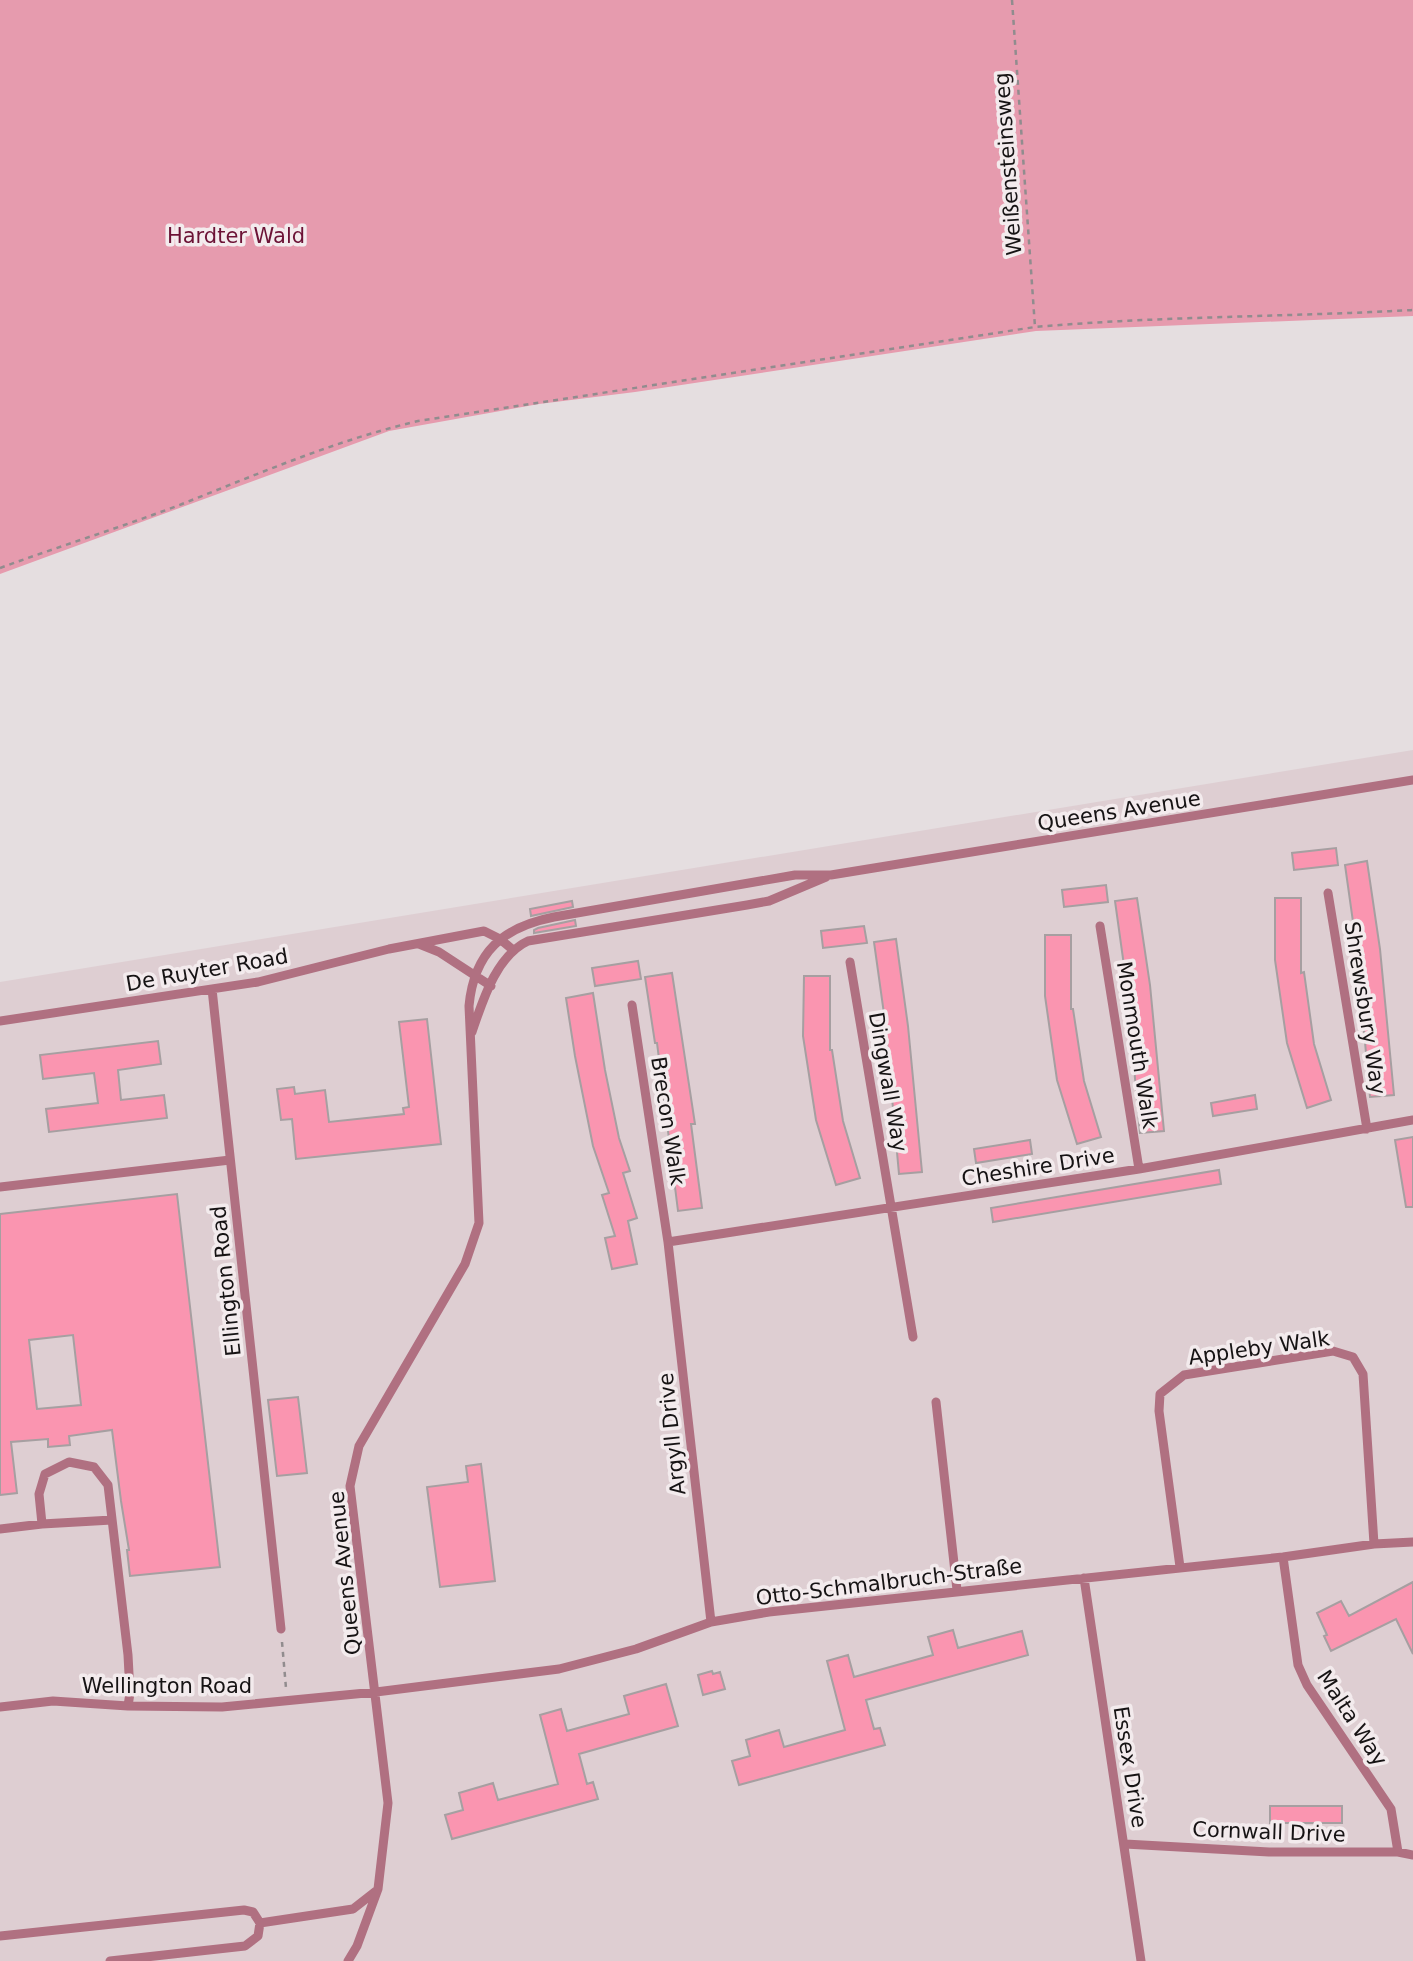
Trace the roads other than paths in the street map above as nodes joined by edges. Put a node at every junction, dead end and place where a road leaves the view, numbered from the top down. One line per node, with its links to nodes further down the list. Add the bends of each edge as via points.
1 (1413, 780): 2 (lane, Queens Avenue)
2 (831, 875): 5 (lane, Queens Avenue, via 794,875 554,917 529,922); 7 (lane, Queens Avenue, via 769,901 528,941)
3 (1328, 893): 16 (lane, Shrewsbury Way)
4 (1100, 926): 18 (lane, Monmouth Walk)
5 (500, 939): 6 (lane, De Ruyter Road, via 484,931); 7 (lane); 9 (lane, Queens Avenue)
6 (419, 944): 9 (lane); 11 (lane, De Ruyter Road)
7 (513, 950): 10 (lane, Queens Avenue)
8 (850, 962): 20 (lane, Dingwall Way)
9 (476, 975): 10 (lane); 14 (lane, Queens Avenue, via 470,989)
10 (491, 986): 14 (lane, Queens Avenue)
11 (212, 989): 13 (lane, De Ruyter Road); 17 (lane, Ellington Road)
12 (632, 1005): 21 (lane, Brecon Walk)
13 (0, 1021)
14 (470, 1037): 35 (lane, Queens Avenue, via 479,1223 466,1264 359,1446 351,1486)
15 (1413, 1120): 16 (lane, Cheshire Drive)
16 (1367, 1129): 18 (lane, Cheshire Drive)
17 (230, 1160): 19 (lane); 34 (lane, Ellington Road)
18 (1139, 1169): 20 (lane, Cheshire Drive)
19 (0, 1187)
20 (892, 1208): 21 (lane, Cheshire Drive); 22 (lane, Dingwall Way)
21 (668, 1242): 33 (lane, Argyll Drive)
22 (913, 1337)
23 (936, 1402): 32 (lane)
24 (112, 1520): 25 (lane); 25 (lane, via 108,1485 94,1467 69,1462 45,1474 39,1494); 36 (lane, via 128,1655)
25 (42, 1524): 26 (lane)
26 (0, 1529)
27 (1413, 1542): 28 (lane, Otto-Schmalbruch-Straße)
28 (1374, 1544): 29 (lane, Otto-Schmalbruch-Straße); 30 (lane, Appleby Walk, via 1363,1374 1353,1356 1333,1351 1184,1375 1160,1394)
29 (1283, 1557): 30 (lane, Otto-Schmalbruch-Straße); 39 (lane, Malta Way, via 1298,1665 1391,1810)
30 (1180, 1567): 31 (lane, Otto-Schmalbruch-Straße)
31 (1084, 1578): 32 (lane, Otto-Schmalbruch-Straße); 38 (lane, Essex Drive)
32 (957, 1590): 33 (lane, Otto-Schmalbruch-Straße)
33 (711, 1622): 35 (lane, Otto-Schmalbruch-Straße, via 636,1649 559,1669)
34 (281, 1629)
35 (376, 1692): 36 (lane, Wellington Road, via 222,1707); 41 (lane, Queens Avenue, via 387,1803)
36 (128, 1706): 37 (lane, Wellington Road, via 53,1701)
37 (0, 1707)
38 (1125, 1844): 39 (lane, Cornwall Drive, via 1269,1852); 46 (lane, Essex Drive)
39 (1398, 1852): 40 (lane, Cornwall Drive)
40 (1413, 1855)
41 (378, 1889): 42 (lane, via 354,1909); 45 (lane, Queens Avenue)
42 (260, 1923): 43 (lane, via 253,1912 244,1910); 44 (lane, via 258,1936 245,1946)
43 (0, 1937)
44 (110, 1961)
45 (348, 1961)
46 (1141, 1961)

